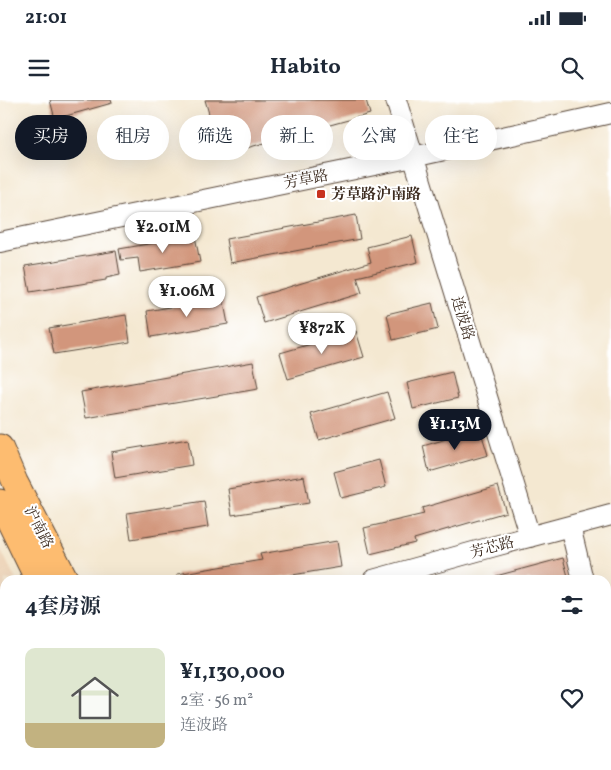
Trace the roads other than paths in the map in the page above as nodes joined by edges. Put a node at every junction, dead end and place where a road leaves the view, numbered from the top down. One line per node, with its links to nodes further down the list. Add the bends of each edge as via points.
1 (396, 100): 3 (street, 连波路)
2 (611, 113): 4 (street, 芳草路)
3 (400, 115)
4 (415, 157)
5 (398, 160): 7 (street, 芳草路)
6 (414, 160): 12 (street, 连波路)
7 (0, 242)
8 (0, 447): 14 (main road, 沪南路)
9 (0, 502): 13 (main road, 沪南路)
10 (611, 515): 11 (street, 芳芯路)
11 (570, 526): 12 (street, 芳芯路); 16 (street)
12 (530, 537): 15 (street, 芳芯路)
13 (36, 575)
14 (63, 575)
15 (391, 575)
16 (582, 575)

